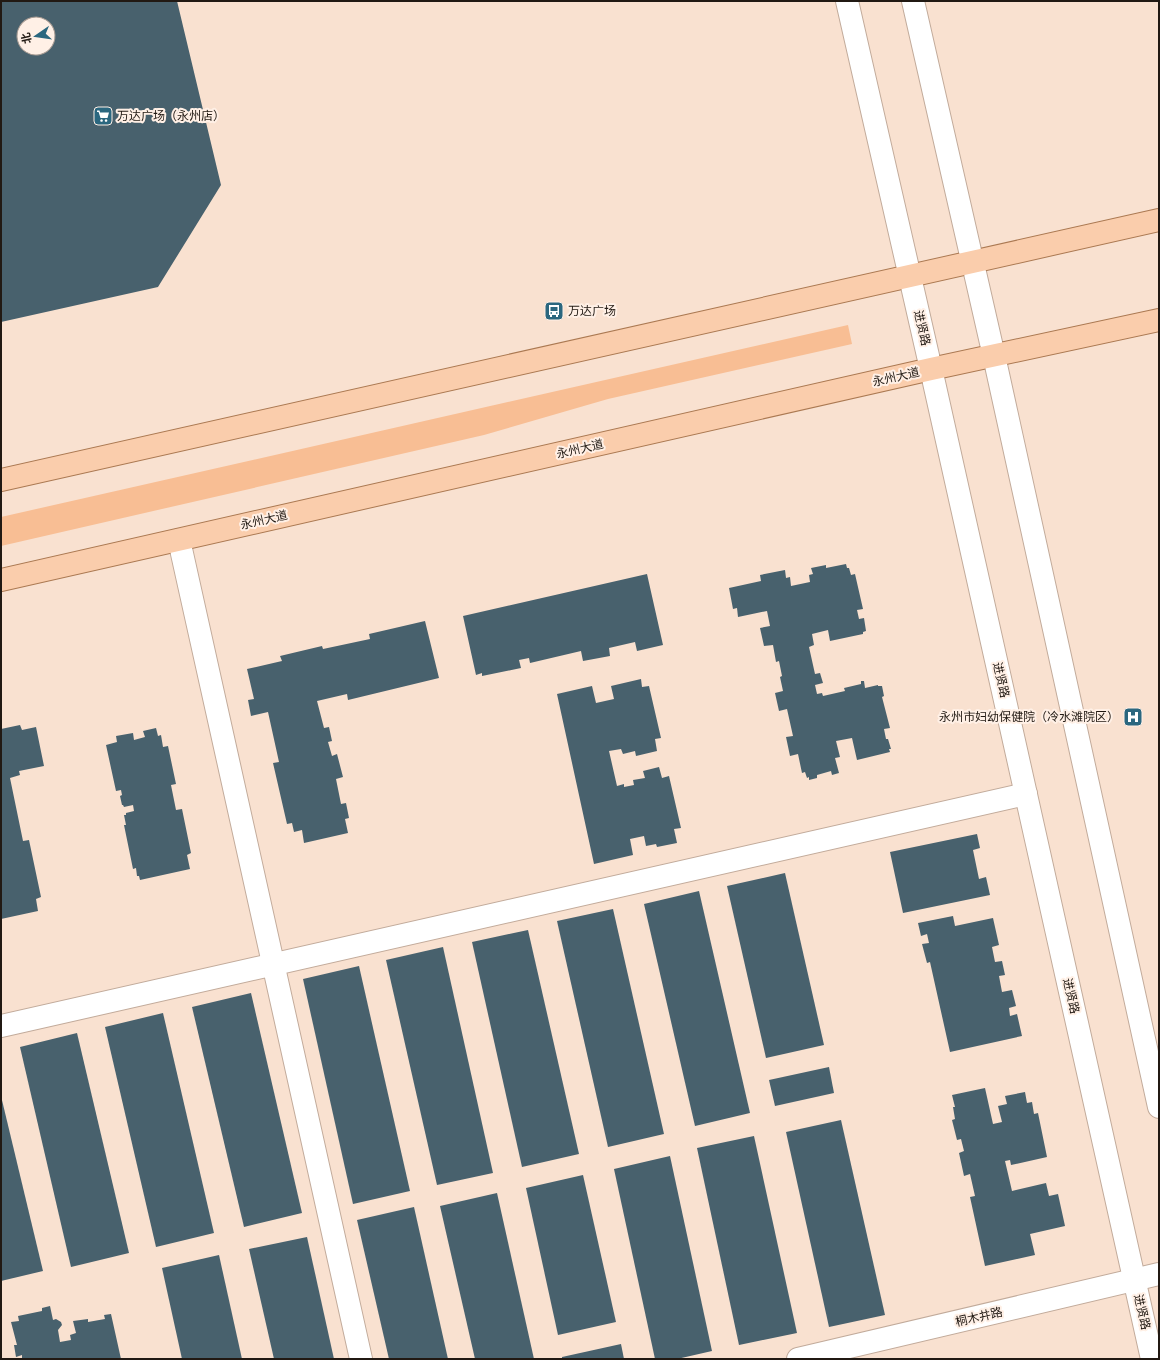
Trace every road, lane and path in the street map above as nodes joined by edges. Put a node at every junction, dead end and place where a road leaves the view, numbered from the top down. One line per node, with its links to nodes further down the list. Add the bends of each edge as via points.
1 (847, 1): 5 (street, 进贤路)
2 (913, 1): 4 (street)
3 (1159, 220): 4 (main road)
4 (972, 261): 5 (main road); 7 (street)
5 (910, 276): 8 (street, 进贤路); 9 (main road)
6 (1159, 320): 7 (main road, 永州大道)
7 (994, 356): 8 (main road, 永州大道); 15 (street)
8 (931, 369): 10 (main road, 永州大道); 12 (street, 进贤路)
9 (1, 480)
10 (179, 540): 11 (main road, 永州大道); 13 (street)
11 (1, 580)
12 (1026, 794): 13 (street); 17 (street, 进贤路)
13 (274, 964): 14 (street); 18 (street)
14 (1, 1026)
15 (1159, 1107)
16 (1159, 1274): 17 (street, 桐木井路)
17 (1134, 1280): 19 (street, 桐木井路); 20 (street, 进贤路)
18 (361, 1359)
19 (798, 1359)
20 (1152, 1359)

